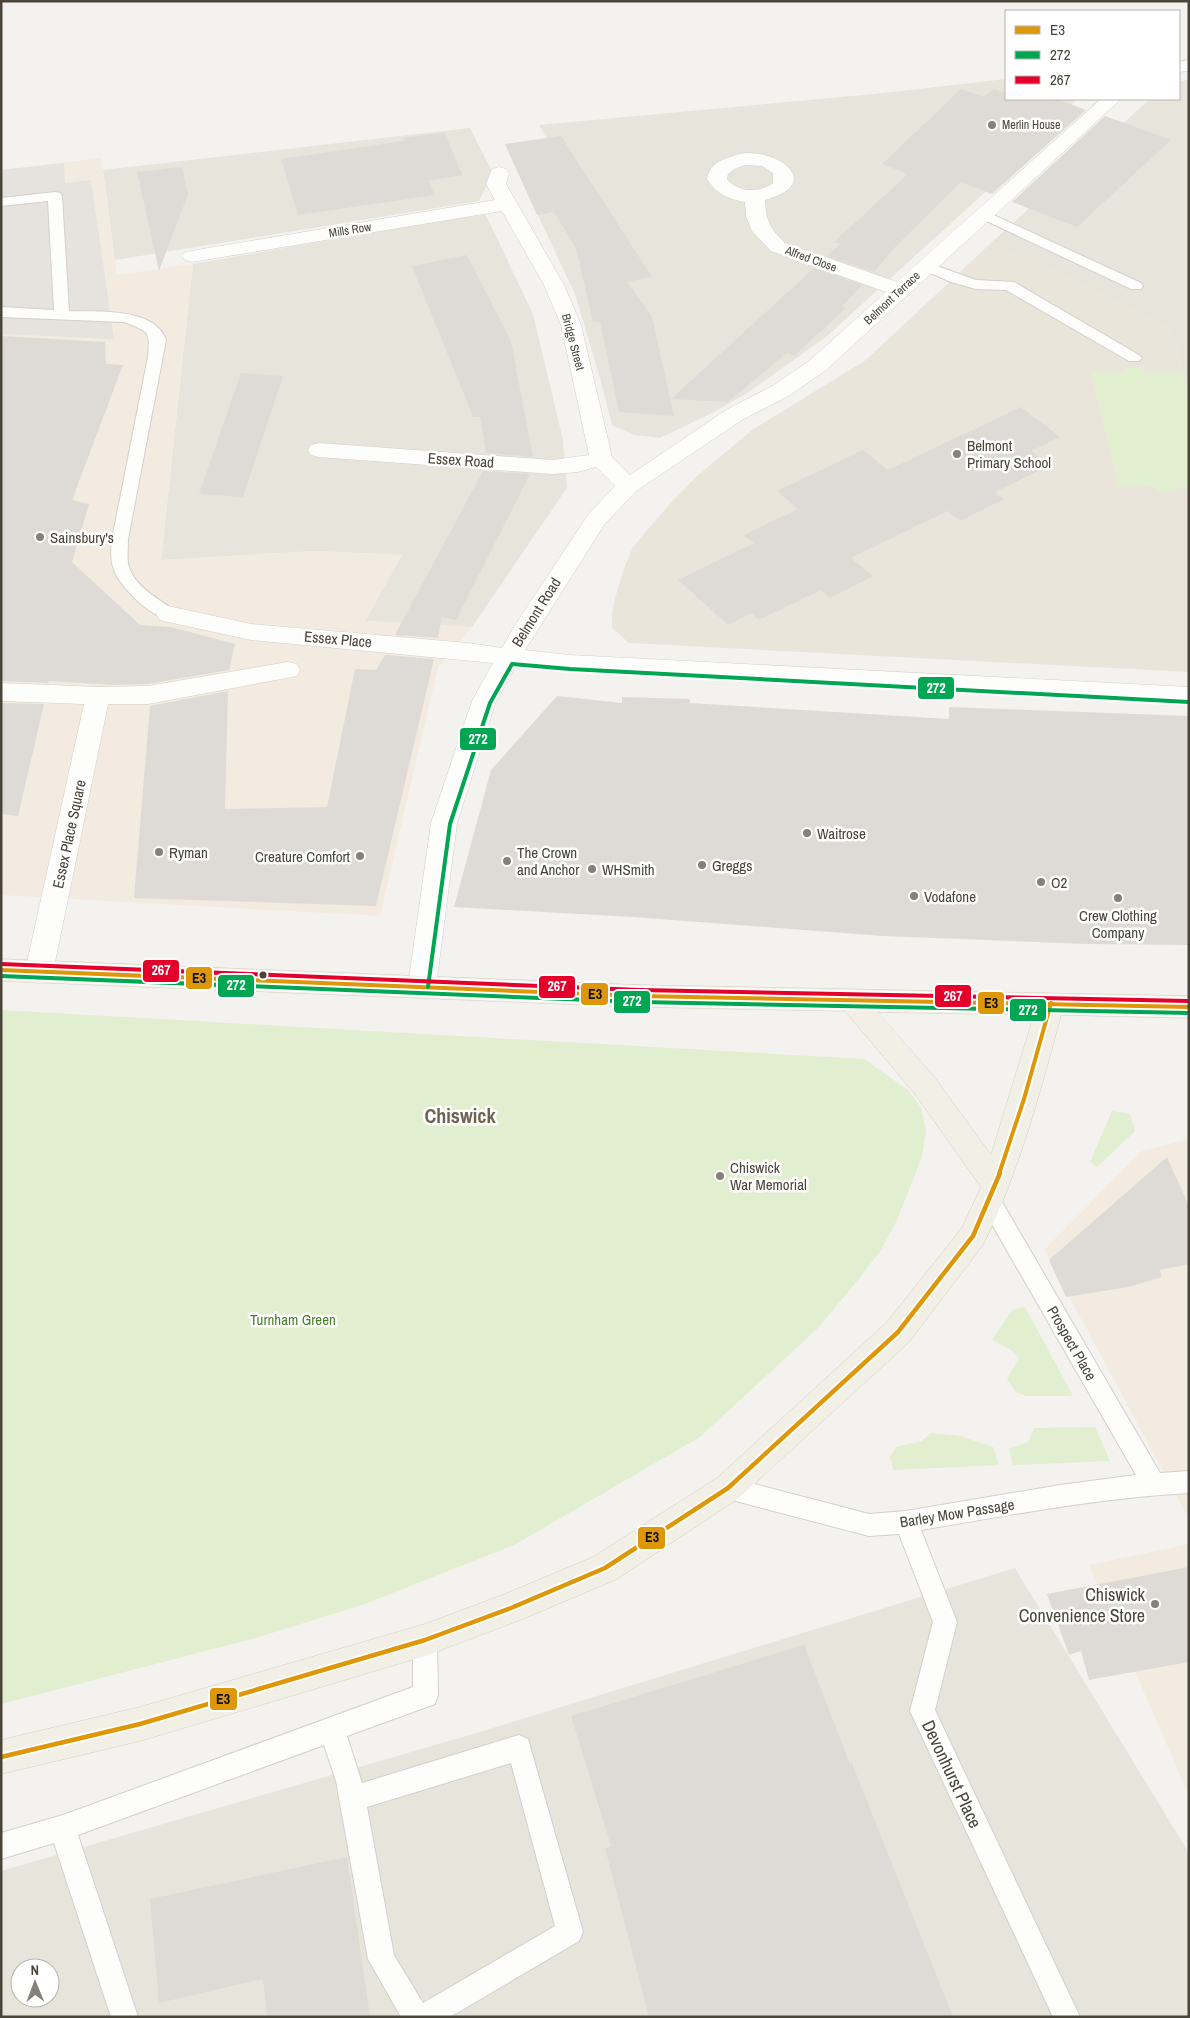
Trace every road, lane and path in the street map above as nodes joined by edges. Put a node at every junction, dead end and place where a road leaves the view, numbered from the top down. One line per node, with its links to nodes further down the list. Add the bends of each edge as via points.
1 (1111, 100): 6 (street, Belmont Terrace)
2 (499, 173): 5 (street, Bridge Street, via 496,184)
3 (755, 197): 10 (street, Alfred Close, via 756,216 762,232 778,247)
4 (1, 202): 12 (lane, via 55,196)
5 (507, 204): 7 (street, Mills Row); 15 (street, Bridge Street, via 554,285 571,325)
6 (985, 215): 8 (street, Belmont Terrace); 9 (lane)
7 (192, 256)
8 (926, 266): 10 (street, Belmont Terrace); 13 (lane, via 968,284 991,288 1009,286)
9 (1136, 286)
10 (900, 290): 16 (street, Belmont Terrace, via 817,366)
11 (1, 312): 12 (lane)
12 (62, 314): 18 (lane, via 126,318 144,325 154,332 158,340 120,538 120,564 132,586)
13 (1134, 358)
14 (319, 450): 15 (street, Essex Road, via 553,467 578,465)
15 (601, 458): 17 (street)
16 (652, 470): 17 (street, Belmont Road)
17 (628, 486): 19 (street, Belmont Road, via 596,520)
18 (168, 614): 19 (street, Essex Place, via 251,632 468,650)
19 (508, 657): 23 (street, Essex Place); 26 (street, Belmont Road, via 484,701 444,823)
20 (288, 670): 22 (street, via 148,695)
21 (1, 692): 22 (street)
22 (98, 696): 25 (street, Essex Place Square)
23 (1189, 696)
24 (1, 970): 25 (main road)
25 (39, 972): 26 (main road)
26 (422, 986): 27 (main road, via 640,996)
27 (851, 1000): 28 (main road); 30 (main road, via 925,1086)
28 (1051, 1003): 29 (main road); 30 (main road)
29 (1189, 1007)
30 (993, 1193): 32 (lane, Prospect Place); 33 (main road, via 973,1236 898,1332)
31 (1189, 1482): 32 (lane, Barley Mow Passage)
32 (1154, 1484): 34 (lane, Barley Mow Passage)
33 (728, 1488): 34 (lane, Barley Mow Passage, via 869,1525); 35 (main road, via 605,1568)
34 (906, 1522): 44 (lane, Devonhurst Place, via 945,1622 922,1711)
35 (426, 1640): 36 (lane, via 426,1695); 37 (main road, via 140,1724)
36 (332, 1730): 38 (lane); 39 (lane)
37 (1, 1757)
38 (352, 1799): 42 (lane, via 381,1959); 43 (lane, via 520,1748 570,1932)
39 (63, 1828): 40 (lane); 41 (lane)
40 (1, 1846)
41 (125, 2017)
42 (416, 2017)
43 (424, 2017)
44 (1067, 2017)

